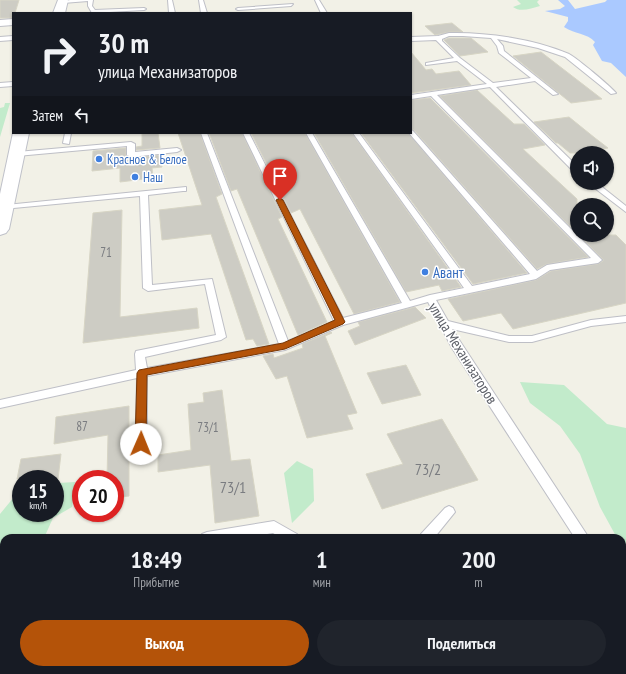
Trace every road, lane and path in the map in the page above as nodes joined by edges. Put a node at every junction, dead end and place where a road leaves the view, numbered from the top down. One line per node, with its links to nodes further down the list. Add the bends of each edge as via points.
1 (90, 0): 6 (lane); 8 (lane, via 94,12)
2 (170, 0): 11 (lane)
3 (201, 0): 12 (lane)
4 (296, 0): 7 (lane, via 290,0 292,7)
5 (317, 0): 14 (lane)
6 (63, 1): 10 (main road)
7 (265, 7): 9 (lane); 13 (lane)
8 (144, 9)
9 (238, 9)
10 (58, 12)
11 (172, 12)
12 (204, 12)
13 (267, 12)
14 (323, 12)
15 (12, 22): 16 (street)
16 (0, 23)
17 (12, 38): 20 (lane)
18 (439, 38): 19 (lane, via 443,35 459,34); 21 (lane); 22 (lane)
19 (493, 38): 24 (lane, via 500,46 501,52); 28 (lane, via 519,41 566,55)
20 (0, 39)
21 (412, 39)
22 (458, 59): 23 (lane); 27 (lane)
23 (428, 64)
24 (536, 79): 27 (lane); 30 (lane)
25 (12, 84): 26 (lane)
26 (0, 85)
27 (490, 85): 29 (lane); 42 (lane)
28 (613, 93)
29 (432, 94): 31 (lane); 49 (lane, via 598,260 547,268)
30 (554, 94)
31 (412, 97)
32 (412, 133): 49 (lane)
33 (21, 134): 41 (main road)
34 (68, 134): 39 (lane)
35 (204, 134): 56 (lane)
36 (246, 134): 54 (lane)
37 (310, 134): 52 (lane)
38 (357, 134): 50 (lane)
39 (67, 143)
40 (177, 150): 41 (lane, via 131,155 131,144)
41 (17, 154): 46 (main road)
42 (570, 163)
43 (183, 189): 45 (lane)
44 (601, 190): 47 (lane)
45 (144, 193): 46 (lane); 57 (lane, via 148,288 209,281 221,337 140,354)
46 (6, 206): 48 (main road)
47 (626, 210)
48 (0, 229)
49 (536, 276): 50 (lane)
50 (469, 289): 51 (lane)
51 (430, 298): 52 (lane, улица Механизаторов); 55 (lane, улица Механизаторов)
52 (408, 305): 54 (lane, улица Механизаторов)
53 (626, 319): 55 (lane, via 591,323 532,339 509,339)
54 (340, 322): 56 (lane, улица Механизаторов)
55 (446, 324): 64 (lane, улица Механизаторов, via 456,345)
56 (285, 346): 57 (lane, улица Механизаторов)
57 (142, 373): 58 (lane, улица Механизаторов); 59 (lane)
58 (0, 404)
59 (140, 459)
60 (449, 512): 63 (lane)
61 (263, 534): 62 (lane, via 274,528)
62 (285, 534)
63 (430, 534)
64 (579, 534)

